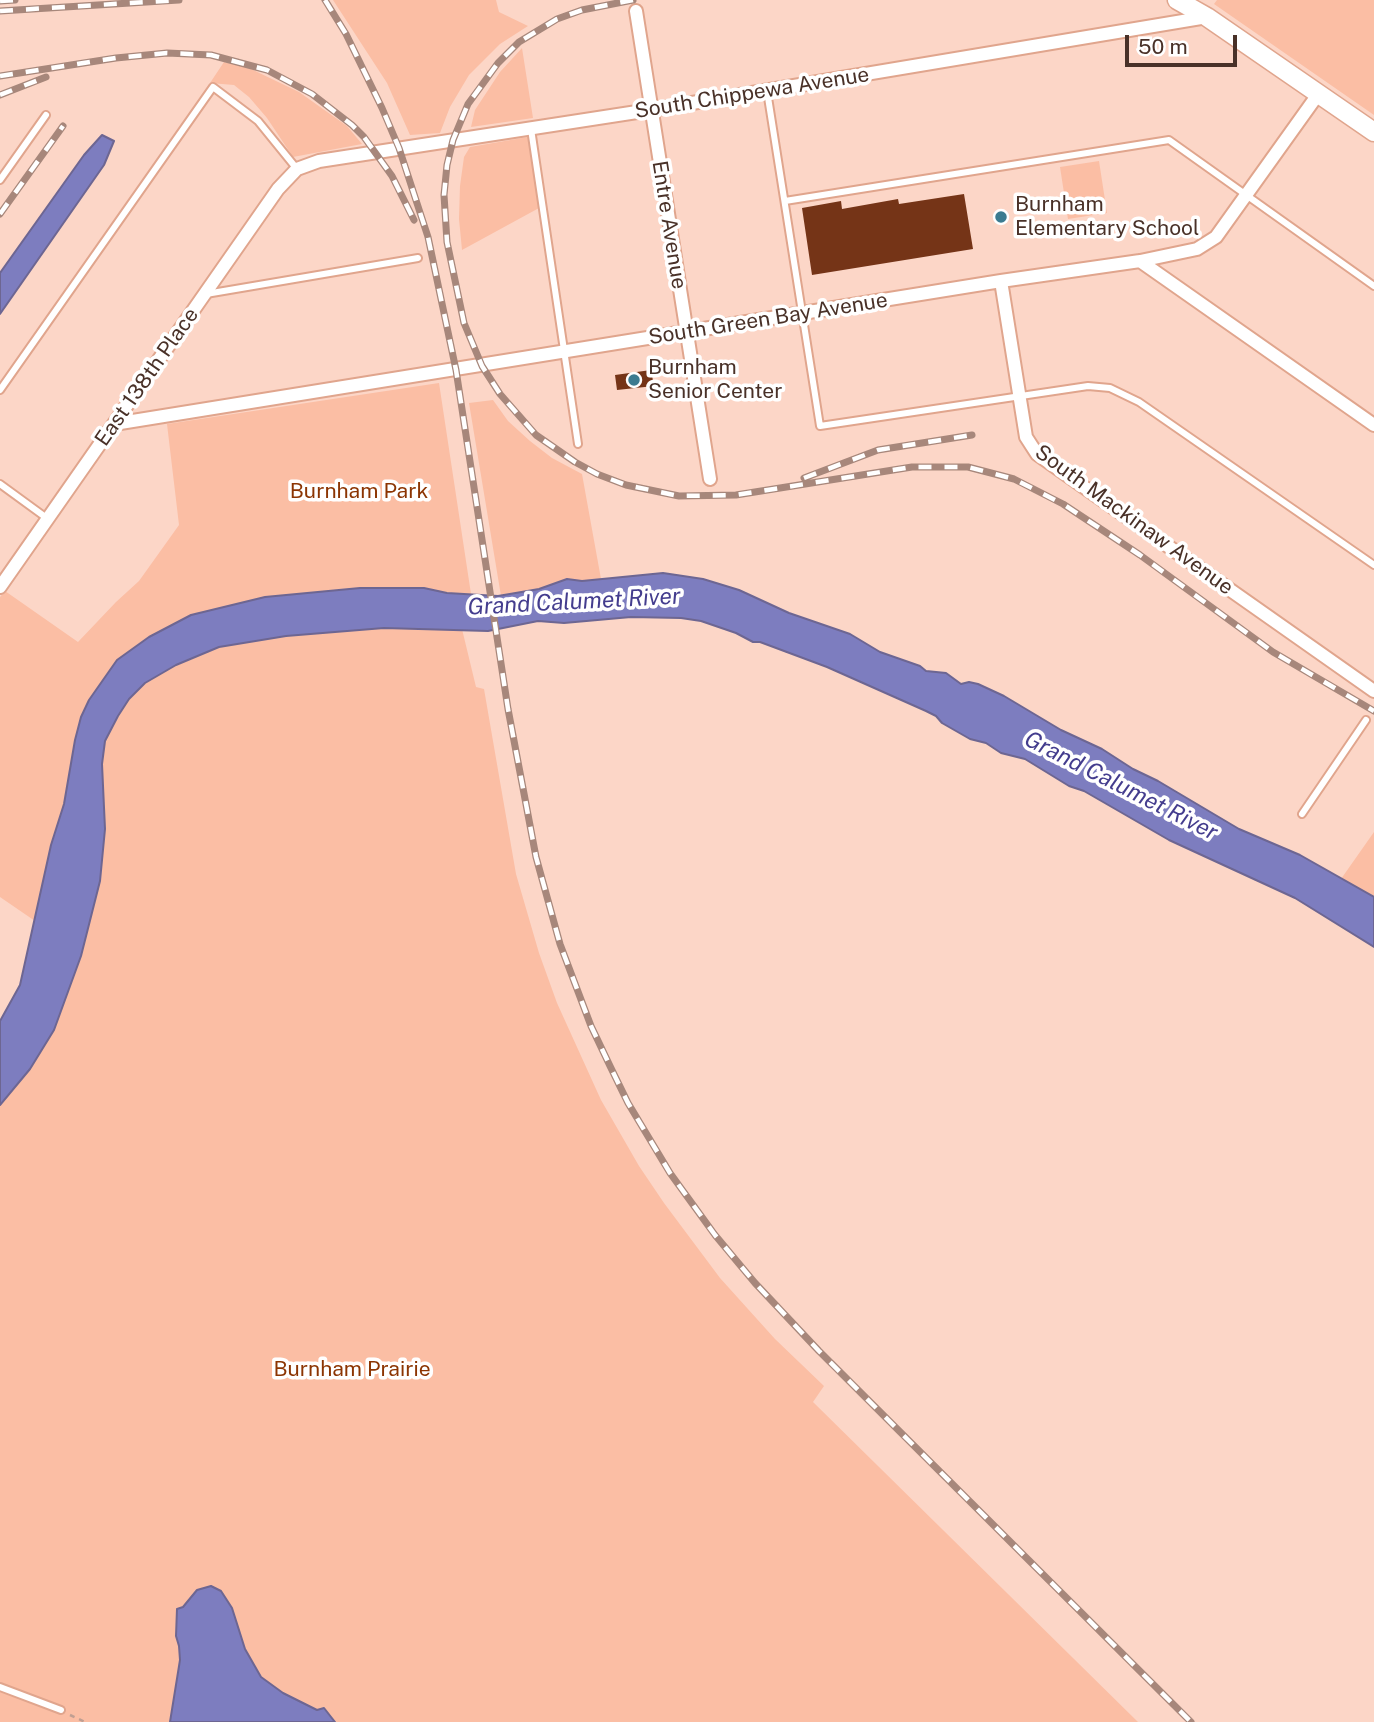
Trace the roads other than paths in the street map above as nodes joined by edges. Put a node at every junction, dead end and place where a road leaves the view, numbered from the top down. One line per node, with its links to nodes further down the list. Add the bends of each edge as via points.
1 (1177, 0): 3 (main road)
2 (636, 11): 6 (street, Entre Avenue)
3 (1207, 17): 4 (street, South Chippewa Avenue); 5 (main road)
4 (767, 91): 6 (street, South Chippewa Avenue); 13 (lane)
5 (1319, 93): 9 (main road); 12 (street, South Green Bay Avenue)
6 (650, 110): 8 (street, South Chippewa Avenue); 20 (street, Entre Avenue)
7 (46, 115): 11 (lane)
8 (530, 127): 10 (street, South Chippewa Avenue, via 319,161); 21 (lane)
9 (1374, 132)
10 (297, 169): 18 (street, East 138th Place); 22 (lane, via 258,121 213,87)
11 (0, 180)
12 (1246, 195): 13 (lane, via 1169,140); 15 (street, South Green Bay Avenue, via 1207,245); 17 (lane)
13 (785, 201): 19 (lane)
14 (418, 258): 18 (lane)
15 (1140, 261): 16 (street, South Green Bay Avenue); 25 (street)
16 (1001, 281): 19 (street, South Green Bay Avenue); 23 (street, South Mackinaw Avenue)
17 (1374, 286)
18 (204, 294): 24 (street, East 138th Place)
19 (802, 313): 20 (street, South Green Bay Avenue); 23 (lane, via 820,426)
20 (686, 332): 21 (street, South Green Bay Avenue); 27 (street, Entre Avenue)
21 (564, 351): 24 (street, South Green Bay Avenue); 26 (lane)
22 (0, 390)
23 (1020, 397): 30 (lane, via 1087,386 1125,394); 32 (street, South Mackinaw Avenue, via 1026,437 1037,454)
24 (114, 424): 29 (street, East 138th Place)
25 (1374, 425)
26 (578, 444)
27 (710, 480)
28 (0, 484): 29 (lane)
29 (48, 519): 31 (street, East 138th Place)
30 (1374, 565)
31 (0, 587)
32 (1374, 691)
33 (1366, 720): 34 (lane)
34 (1302, 814)
35 (0, 1687): 36 (lane)
36 (61, 1710)

